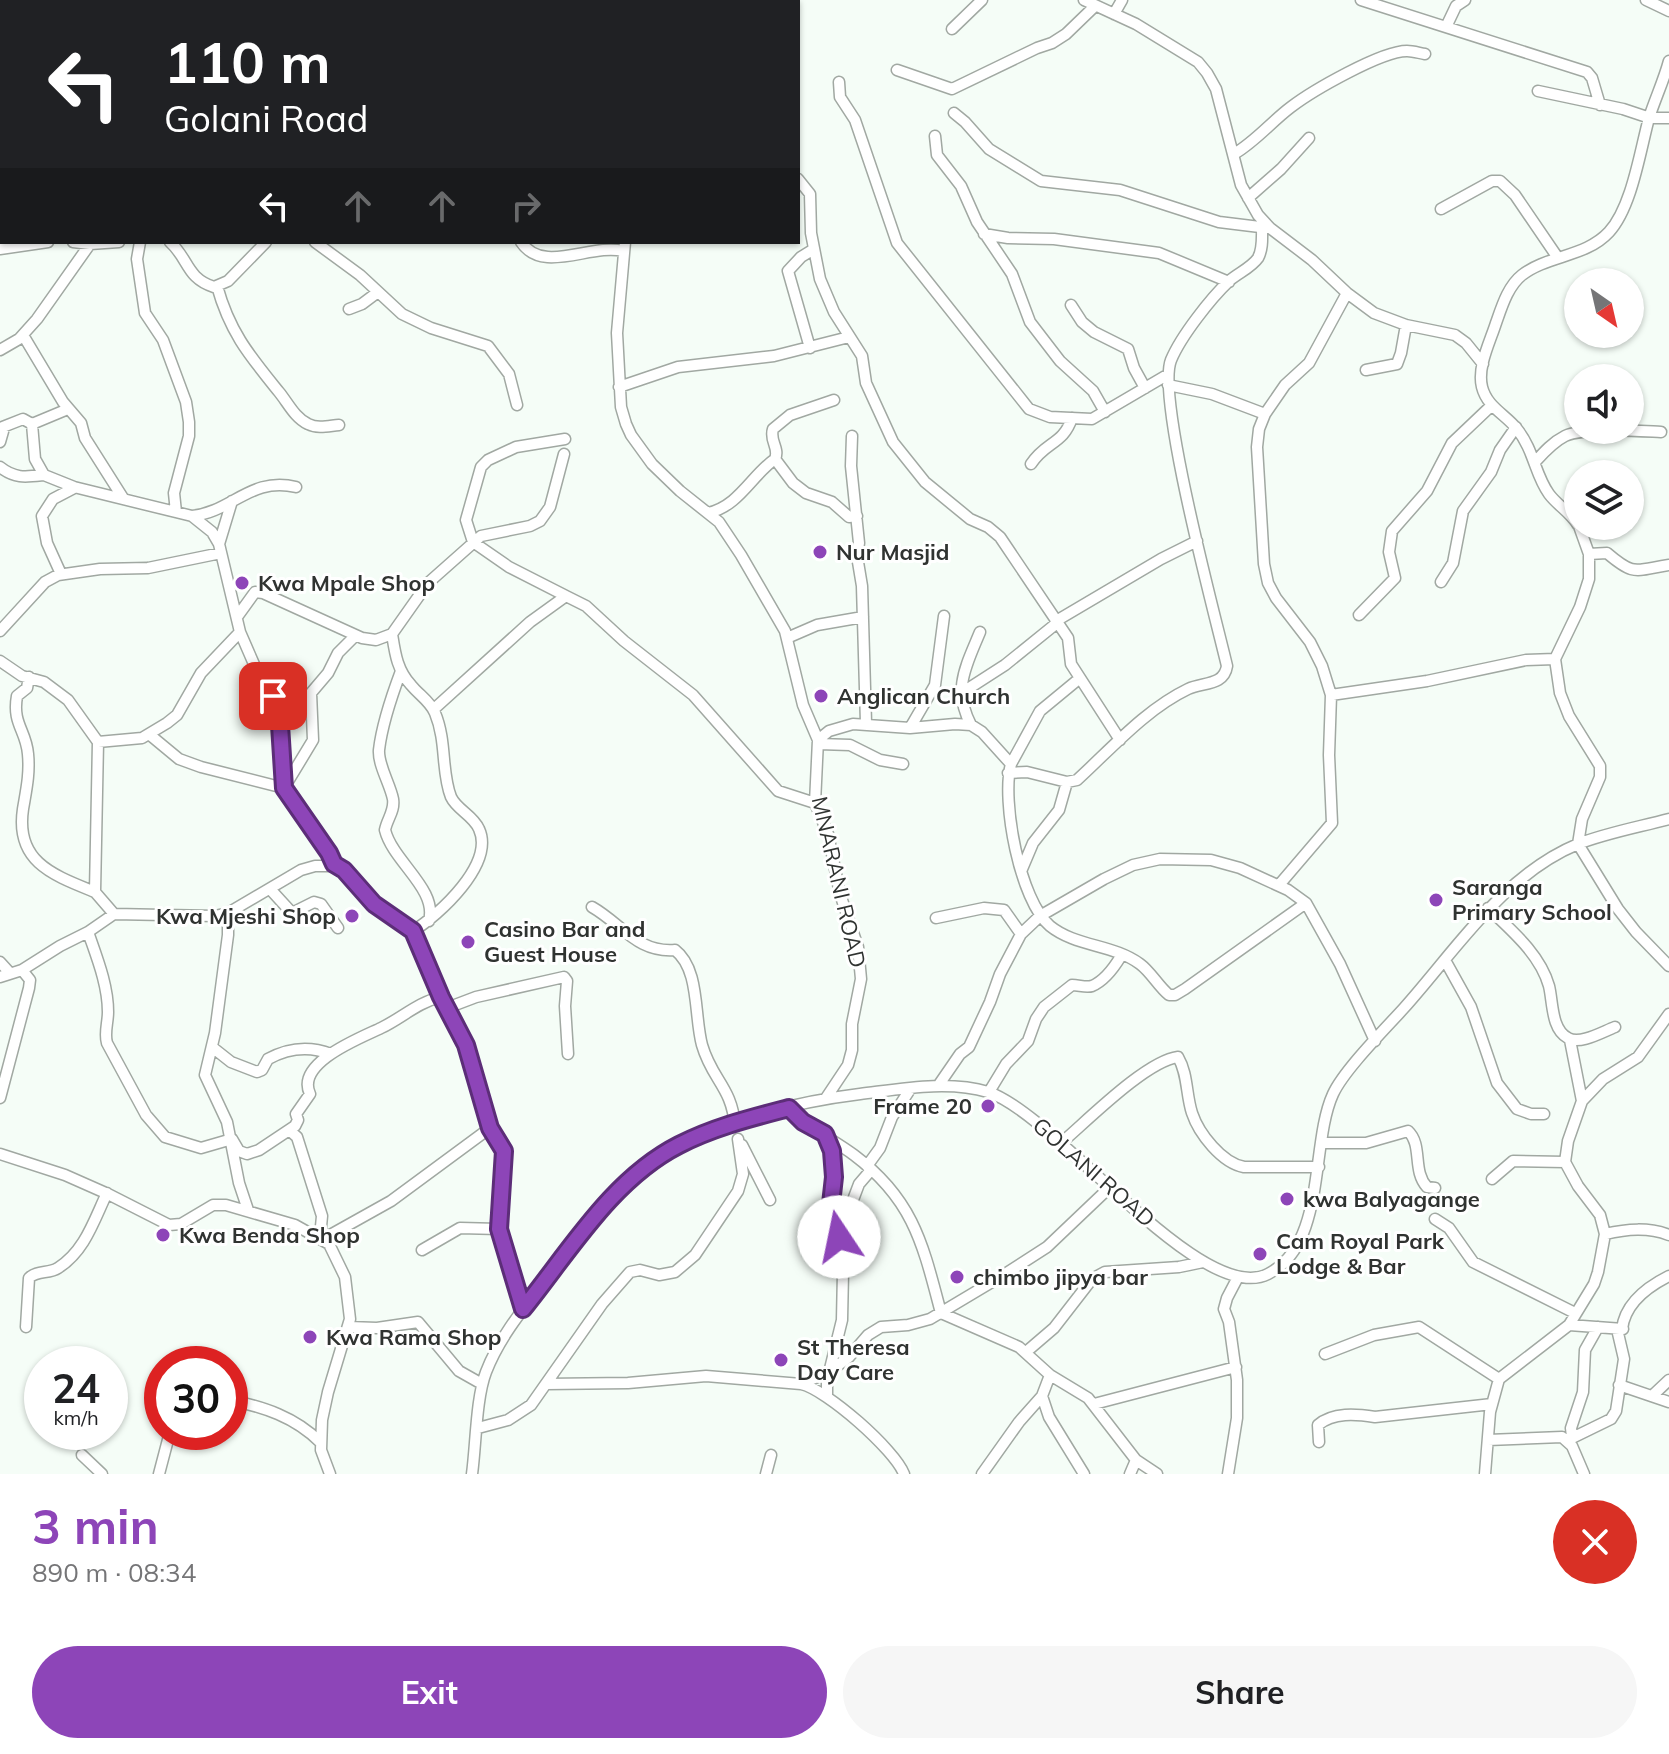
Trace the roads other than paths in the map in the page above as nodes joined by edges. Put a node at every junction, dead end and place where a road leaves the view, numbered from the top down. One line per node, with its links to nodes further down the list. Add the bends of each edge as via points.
1 (982, 0): 11 (street)
2 (1084, 0): 7 (street)
3 (1122, 0): 9 (street)
4 (1361, 0): 10 (street)
5 (1465, 0): 10 (street)
6 (1646, 0): 8 (street)
7 (1095, 6): 9 (street); 15 (street, via 1052,43 952,89)
8 (1669, 11)
9 (1114, 14): 25 (street, via 1198,62 1216,89)
10 (1446, 27): 19 (street, via 1587,72)
11 (952, 29)
12 (1425, 54): 25 (street, via 1397,52 1361,67 1293,105)
13 (1669, 61): 21 (street)
14 (0, 67): 18 (street)
15 (897, 70)
16 (839, 82): 64 (street, via 840,97 855,120 893,232 909,261 1029,409)
17 (1538, 91): 19 (street)
18 (0, 92)
19 (1600, 105): 21 (street)
20 (954, 113): 29 (street, via 989,149 1041,181 1120,190 1219,222)
21 (1650, 118): 22 (street); 41 (street, via 1640,162 1611,231)
22 (1669, 118)
23 (935, 136): 30 (street, via 937,155 961,186)
24 (1309, 138): 27 (street)
25 (1234, 154): 27 (street)
26 (800, 182): 40 (street, via 810,194)
27 (1248, 198): 29 (street)
28 (1441, 209): 41 (street, via 1500,181)
29 (1266, 228): 42 (street, via 1255,262); 45 (street)
30 (984, 234): 42 (street, via 1159,253); 62 (street, via 1012,274 1030,322 1060,361 1093,391)
31 (34, 244): 39 (street)
32 (90, 244): 49 (street)
33 (140, 244): 84 (street, via 145,313 163,340 189,422 174,493)
34 (172, 244): 43 (street, via 196,280)
35 (264, 244): 43 (street)
36 (318, 244): 44 (street)
37 (523, 244): 38 (street, via 539,257)
38 (624, 246): 56 (street, MNARANI ROAD)
39 (0, 249)
40 (814, 249): 50 (street, via 823,287); 51 (street, via 788,271)
41 (1558, 258): 53 (street, via 1535,267 1509,289)
42 (1229, 282): 55 (street, via 1178,347)
43 (217, 286): 66 (street, via 236,336 296,415 312,426)
44 (378, 292): 47 (street); 59 (street, via 402,314 488,346 509,374)
45 (1347, 293): 48 (street, via 1374,313); 63 (street, via 1309,363)
46 (1071, 305): 57 (street, via 1094,332 1128,349)
47 (349, 309)
48 (1406, 325): 53 (street, via 1455,335); 54 (street, via 1397,364)
49 (23, 335): 52 (street); 61 (street)
50 (849, 337): 51 (street); 103 (street, via 862,356 869,392 898,451 925,482 1000,537)
51 (810, 348): 56 (street, via 678,367)
52 (0, 350)
53 (1483, 364): 60 (street, via 1481,384)
54 (1366, 370)
55 (1168, 380): 57 (street); 63 (street); 89 (street)
56 (619, 387): 85 (street, MNARANI ROAD, via 626,424 640,449)
57 (1145, 388): 62 (street)
58 (834, 400): 74 (street, via 790,415 773,429)
59 (517, 405)
60 (1492, 405): 67 (street); 99 (street, via 1452,443 1427,491 1392,531 1389,552 1395,578)
61 (68, 409): 65 (street); 81 (street)
62 (1105, 412): 64 (street, via 1092,419)
63 (1265, 414): 116 (street, via 1257,469 1266,573 1276,598 1310,642)
64 (1072, 418): 76 (street, via 1064,436)
65 (32, 424): 68 (street, via 23,419); 78 (street, via 35,459)
66 (339, 425)
67 (1516, 427): 75 (street); 95 (street, via 1463,511 1453,563)
68 (2, 428): 72 (street)
69 (1661, 432): 75 (street, via 1567,435)
70 (852, 436): 87 (street)
71 (565, 439): 90 (street, via 516,447 481,467 466,520)
72 (0, 442)
73 (564, 454): 90 (street, via 550,507 540,521)
74 (775, 459): 85 (street, via 728,506); 87 (street, via 806,493 832,502 849,517)
75 (1536, 461): 83 (street, via 1549,494)
76 (1031, 464)
77 (0, 467): 78 (street, via 10,476)
78 (44, 475): 79 (street)
79 (74, 487): 81 (street); 94 (street, via 53,499 42,516)
80 (296, 487): 82 (street, via 271,485)
81 (123, 498): 84 (street)
82 (232, 501): 86 (street); 91 (street)
83 (1564, 510)
84 (176, 512): 86 (street)
85 (708, 513): 109 (street, MNARANI ROAD, via 727,531)
86 (192, 516): 91 (street, via 212,532)
87 (857, 516): 102 (street)
88 (1584, 540): 92 (street)
89 (1197, 541): 103 (street); 122 (street, via 1226,672 1162,705)
90 (473, 542): 98 (street); 107 (street, via 428,583)
91 (220, 548): 94 (street, via 148,568); 97 (street)
92 (1589, 554): 93 (street, via 1607,553 1635,571); 110 (street, via 1585,593)
93 (1669, 565)
94 (61, 574): 104 (street, via 45,582)
95 (1441, 582)
96 (255, 592): 97 (street); 101 (street); 108 (street)
97 (233, 595): 101 (street)
98 (566, 596): 117 (street); 129 (street, via 693,695 772,786)
99 (1359, 615)
100 (944, 616): 120 (street, via 935,685)
101 (237, 617): 105 (street)
102 (863, 617): 109 (street, via 817,625); 118 (street)
103 (1057, 622): 114 (street, via 1068,638 1071,664); 115 (street)
104 (0, 631)
105 (240, 632): 121 (street, via 201,673 177,715); 128 (street, via 279,709)
106 (980, 632): 115 (street, via 965,665)
107 (392, 634): 108 (street, via 376,640); 112 (street)
108 (355, 636): 128 (street, via 311,693 313,740)
109 (787, 638): 124 (street, MNARANI ROAD)
110 (1555, 659): 116 (street); 131 (street, via 1569,716 1600,766)
111 (0, 661): 113 (street)
112 (401, 671): 117 (street); 144 (street, via 380,748 393,799 385,830 430,902)
113 (29, 677): 123 (street, via 68,700); 136 (street, via 15,711 28,752 22,839 46,870)
114 (1080, 678): 122 (street); 126 (street, via 1036,716)
115 (960, 694): 119 (street)
116 (1331, 695): 134 (street, via 1332,823)
117 (434, 709): 144 (street, via 453,803 482,838 479,858 457,895)
118 (866, 723): 120 (street); 124 (street, via 840,727)
119 (971, 725): 120 (street); 126 (street)
120 (910, 728)
121 (150, 735): 123 (street); 128 (street, via 179,759)
122 (1120, 740): 127 (street, via 1077,780)
123 (98, 742): 136 (street)
124 (818, 742): 125 (street, via 850,745); 129 (street, MNARANI ROAD)
125 (903, 764)
126 (1010, 768): 127 (street); 133 (street, via 1012,827)
127 (1067, 782): 133 (street, via 1059,810 1033,843)
128 (284, 788): 132 (street)
129 (815, 803): 168 (street, MNARANI ROAD, via 858,947 861,979 848,1065)
130 (1669, 819): 131 (street)
131 (1578, 844): 139 (street, via 1547,861); 152 (street, via 1618,909)
132 (334, 864): 135 (street, via 301,870); 146 (street, via 374,904)
133 (1022, 869): 142 (street)
134 (1279, 885): 137 (street); 142 (street, via 1211,860 1160,859 1133,865)
135 (270, 889): 140 (street); 145 (street, via 292,913 321,904)
136 (95, 892): 141 (street)
137 (1306, 903): 149 (street, via 1175,995 1162,989 1139,963); 160 (street)
138 (592, 907): 172 (street, via 647,947 684,956 703,1046 730,1097)
139 (1488, 908): 151 (street); 159 (street, via 1534,957 1549,987 1558,1028)
140 (228, 913): 141 (street); 161 (street)
141 (114, 914): 147 (street)
142 (1040, 916): 148 (street); 149 (street, via 1066,938)
143 (936, 918): 148 (street, via 994,908 1004,910)
144 (429, 921): 146 (street)
145 (338, 928)
146 (413, 931): 155 (street)
147 (88, 932): 153 (street); 176 (street, via 106,990 107,1043 146,1115 165,1137 190,1145 208,1147)
148 (1021, 934): 164 (street, via 969,1047)
149 (1121, 956): 166 (street, via 1095,984 1072,985 1044,1007 1028,1041)
150 (0, 962): 154 (street)
151 (1446, 962): 160 (street); 171 (street, via 1471,1007 1497,1083 1517,1109)
152 (1669, 966)
153 (22, 970): 154 (street); 167 (street, via 29,988)
154 (5, 975)
155 (441, 997): 156 (street); 162 (street)
156 (447, 1008): 163 (street, via 564,977); 173 (street, via 466,1045)
157 (1669, 1014): 169 (street, via 1638,1057 1603,1079)
158 (1615, 1027): 159 (street)
159 (1570, 1040): 169 (street)
160 (1375, 1041): 179 (street, via 1334,1090)
161 (212, 1047): 162 (street, via 257,1072 268,1059 290,1051 313,1048); 176 (street, via 205,1078)
162 (331, 1054): 174 (street, via 309,1077 310,1094)
163 (568, 1054)
164 (938, 1086): 165 (street, GOLANI ROAD); 166 (street, GOLANI ROAD)
165 (911, 1088): 168 (street, GOLANI ROAD); 183 (street)
166 (989, 1092): 178 (street, GOLANI ROAD, via 1025,1111)
167 (0, 1098)
168 (826, 1098): 170 (street, GOLANI ROAD)
169 (1582, 1101): 181 (street)
170 (789, 1108): 172 (street, GOLANI ROAD); 175 (street)
171 (1544, 1114)
172 (734, 1123): 177 (street); 200 (street, GOLANI ROAD, via 676,1147 643,1168 599,1212)
173 (490, 1128): 191 (street, via 505,1159); 195 (street, via 391,1201)
174 (289, 1130): 176 (street, via 247,1154); 195 (street, via 297,1137 322,1216)
175 (825, 1134): 183 (street); 194 (street, via 832,1151 831,1204)
176 (232, 1139): 189 (street)
177 (738, 1139): 188 (street); 216 (street, via 743,1174 738,1191 695,1255 675,1272 630,1272)
178 (1061, 1143): 182 (street, via 1140,1076 1178,1057 1199,1127 1234,1165); 185 (street, GOLANI ROAD)
179 (1322, 1143): 182 (street); 186 (street, via 1366,1143 1408,1131 1415,1142 1421,1181)
180 (0, 1154): 187 (street)
181 (1565, 1162): 184 (street, via 1513,1161); 192 (street, via 1600,1215)
182 (1319, 1167): 199 (street, via 1305,1228 1288,1257 1260,1278)
183 (869, 1168): 194 (street); 201 (street, via 910,1215)
184 (1492, 1179)
185 (1109, 1188): 197 (street, GOLANI ROAD); 201 (street, via 1047,1247)
186 (1435, 1188)
187 (107, 1193): 189 (street, via 169,1225 181,1224 213,1205); 204 (street, via 80,1249 61,1267 29,1278)
188 (770, 1200)
189 (248, 1210): 195 (street)
190 (1435, 1219): 202 (street, via 1449,1228 1473,1262)
191 (499, 1229): 196 (street, via 460,1228); 200 (street)
192 (1605, 1234): 193 (street, via 1635,1229); 202 (street, via 1594,1284)
193 (1669, 1235)
194 (839, 1237): 211 (street, via 842,1320)
195 (322, 1238): 205 (street, via 335,1251 345,1277)
196 (422, 1250)
197 (1203, 1262): 199 (street, GOLANI ROAD); 208 (street, via 1105,1272 1092,1279 1054,1328)
198 (1669, 1276): 207 (street, via 1629,1306)
199 (1238, 1277): 210 (street, via 1224,1309)
200 (523, 1309): 215 (street, GOLANI ROAD)
201 (941, 1313): 208 (street); 211 (street, via 908,1325 881,1327)
202 (1575, 1313): 203 (street)
203 (1569, 1325): 206 (street); 213 (street)
204 (26, 1327)
205 (349, 1327): 215 (street, via 418,1322 459,1371); 229 (street, via 328,1392)
206 (1598, 1327): 207 (street); 227 (street, via 1585,1350 1583,1392)
207 (1622, 1329): 218 (street)
208 (1026, 1352): 212 (street)
209 (1325, 1354): 213 (street, via 1374,1335 1419,1327)
210 (1236, 1367): 223 (street); 245 (street, via 1238,1407)
211 (829, 1372): 217 (street); 219 (street)
212 (1050, 1375): 220 (street); 223 (street)
213 (1499, 1379): 224 (street)
214 (1669, 1380): 221 (street)
215 (482, 1384): 226 (street, GOLANI ROAD)
216 (546, 1384): 217 (street, via 706,1376); 226 (street, via 522,1412)
217 (801, 1384): 219 (street)
218 (1619, 1385): 221 (street); 227 (street, via 1611,1419)
219 (827, 1396): 240 (street, via 891,1453)
220 (1042, 1396): 241 (street); 242 (street, via 1054,1428)
221 (1652, 1396): 222 (street)
222 (1669, 1402)
223 (1094, 1404): 234 (street)
224 (1492, 1404): 228 (street); 230 (street, via 1327,1417 1317,1430)
225 (248, 1405): 229 (street, via 281,1414)
226 (478, 1428): 238 (street, GOLANI ROAD)
227 (1570, 1439): 228 (street); 247 (street)
228 (1488, 1440): 246 (street)
229 (320, 1442): 237 (street)
230 (1319, 1442)
231 (165, 1450): 236 (street)
232 (82, 1455): 235 (street)
233 (771, 1455): 239 (street)
234 (1136, 1460): 243 (street); 244 (street)
235 (102, 1474)
236 (159, 1474)
237 (330, 1474)
238 (472, 1474)
239 (766, 1474)
240 (904, 1474)
241 (982, 1474)
242 (1084, 1474)
243 (1130, 1474)
244 (1157, 1474)
245 (1228, 1474)
246 (1485, 1474)
247 (1584, 1474)

